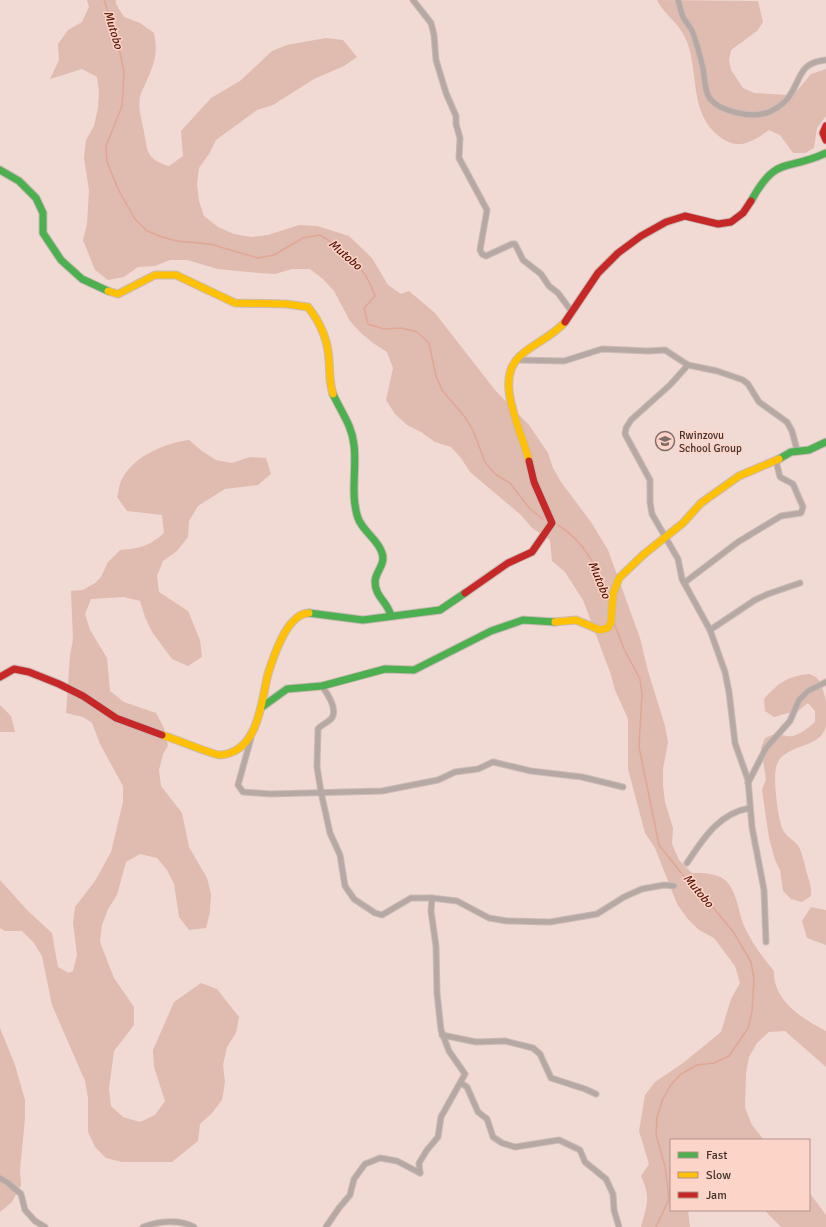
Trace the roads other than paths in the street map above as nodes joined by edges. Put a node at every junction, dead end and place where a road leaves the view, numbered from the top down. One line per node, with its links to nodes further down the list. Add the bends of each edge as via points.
1 (413, 0): 8 (street, via 431,23 436,60 456,116 460,138 459,158 487,210 480,250 482,254 486,256 515,244 523,260 541,274)
2 (678, 0): 3 (street, via 683,17 692,31 710,99 720,107 750,115 763,114 787,98 799,74 808,66 816,61)
3 (826, 60)
4 (826, 126): 5 (street, via 823,133)
5 (826, 140)
6 (826, 153): 8 (street, via 771,172 740,216 731,222 718,223 690,215 670,221 642,236 600,269)
7 (0, 170): 17 (street, via 10,174 35,198 44,213 42,229 49,244 70,272 86,282 118,294 155,275 176,275 235,303 308,307 317,318 328,352 330,385 352,432 357,470 354,505 360,524 383,554 382,570 375,580 377,594)
8 (572, 312): 9 (street, via 558,330)
9 (516, 360): 10 (street, via 564,361 602,350 665,350); 17 (street, via 511,366 509,386 515,415 534,482 552,523 532,552 508,564 445,608)
10 (688, 365): 12 (street, via 743,380 759,402 787,422); 14 (street, via 631,420 626,428 627,440 650,480 652,514)
11 (826, 442): 12 (street, via 809,450)
12 (797, 450): 13 (street)
13 (776, 462): 14 (street, via 739,476 723,486 701,503); 15 (street, via 780,477 791,482 796,489 803,507 801,512 781,516 738,542)
14 (665, 538): 15 (street, via 678,559); 21 (street, via 643,555 616,582 608,628 600,630 576,620 523,620 491,631 414,670 385,669)
15 (684, 583): 18 (street)
16 (800, 583): 18 (street, via 755,600)
17 (392, 616): 22 (street, via 363,620 306,613 298,616 281,640 273,660)
18 (710, 630): 24 (street, via 725,672 735,743)
19 (0, 677): 23 (street, via 14,669 30,672 76,692 106,714 220,756 234,752)
20 (826, 682): 24 (street, via 799,700 790,721 766,748)
21 (322, 686): 22 (street, via 283,691); 26 (street, via 329,697 333,712 330,719 318,729 317,767)
22 (262, 707): 23 (street)
23 (252, 734): 26 (street, via 239,778 238,785 243,792)
24 (748, 783): 27 (street)
25 (623, 787): 26 (street, via 582,777 531,771 493,762 478,769 454,772 438,780 382,791)
26 (321, 792): 30 (street, via 330,833 341,859 345,886 351,896 382,915 411,898)
27 (750, 808): 28 (street, via 736,811 713,827); 31 (street, via 764,890)
28 (687, 863)
29 (674, 886): 30 (street, via 642,889 596,914 550,922 488,918 465,904)
30 (432, 898): 32 (street)
31 (766, 942)
32 (442, 1035): 33 (street, via 449,1051 464,1071); 34 (street, via 476,1042 515,1042 533,1048 540,1054 550,1078)
33 (461, 1083): 39 (street, via 442,1117 438,1137 419,1163 420,1173 397,1161 380,1158 365,1164 354,1178 350,1195); 40 (street, via 467,1087 478,1112 487,1119 493,1137 502,1143 515,1147 559,1140 580,1150 585,1162 606,1179 613,1194)
34 (596, 1094)
35 (0, 1178): 36 (street, via 21,1194 25,1210)
36 (45, 1227)
37 (144, 1227): 38 (street, via 151,1224 185,1222)
38 (194, 1227)
39 (326, 1227)
40 (619, 1227)

